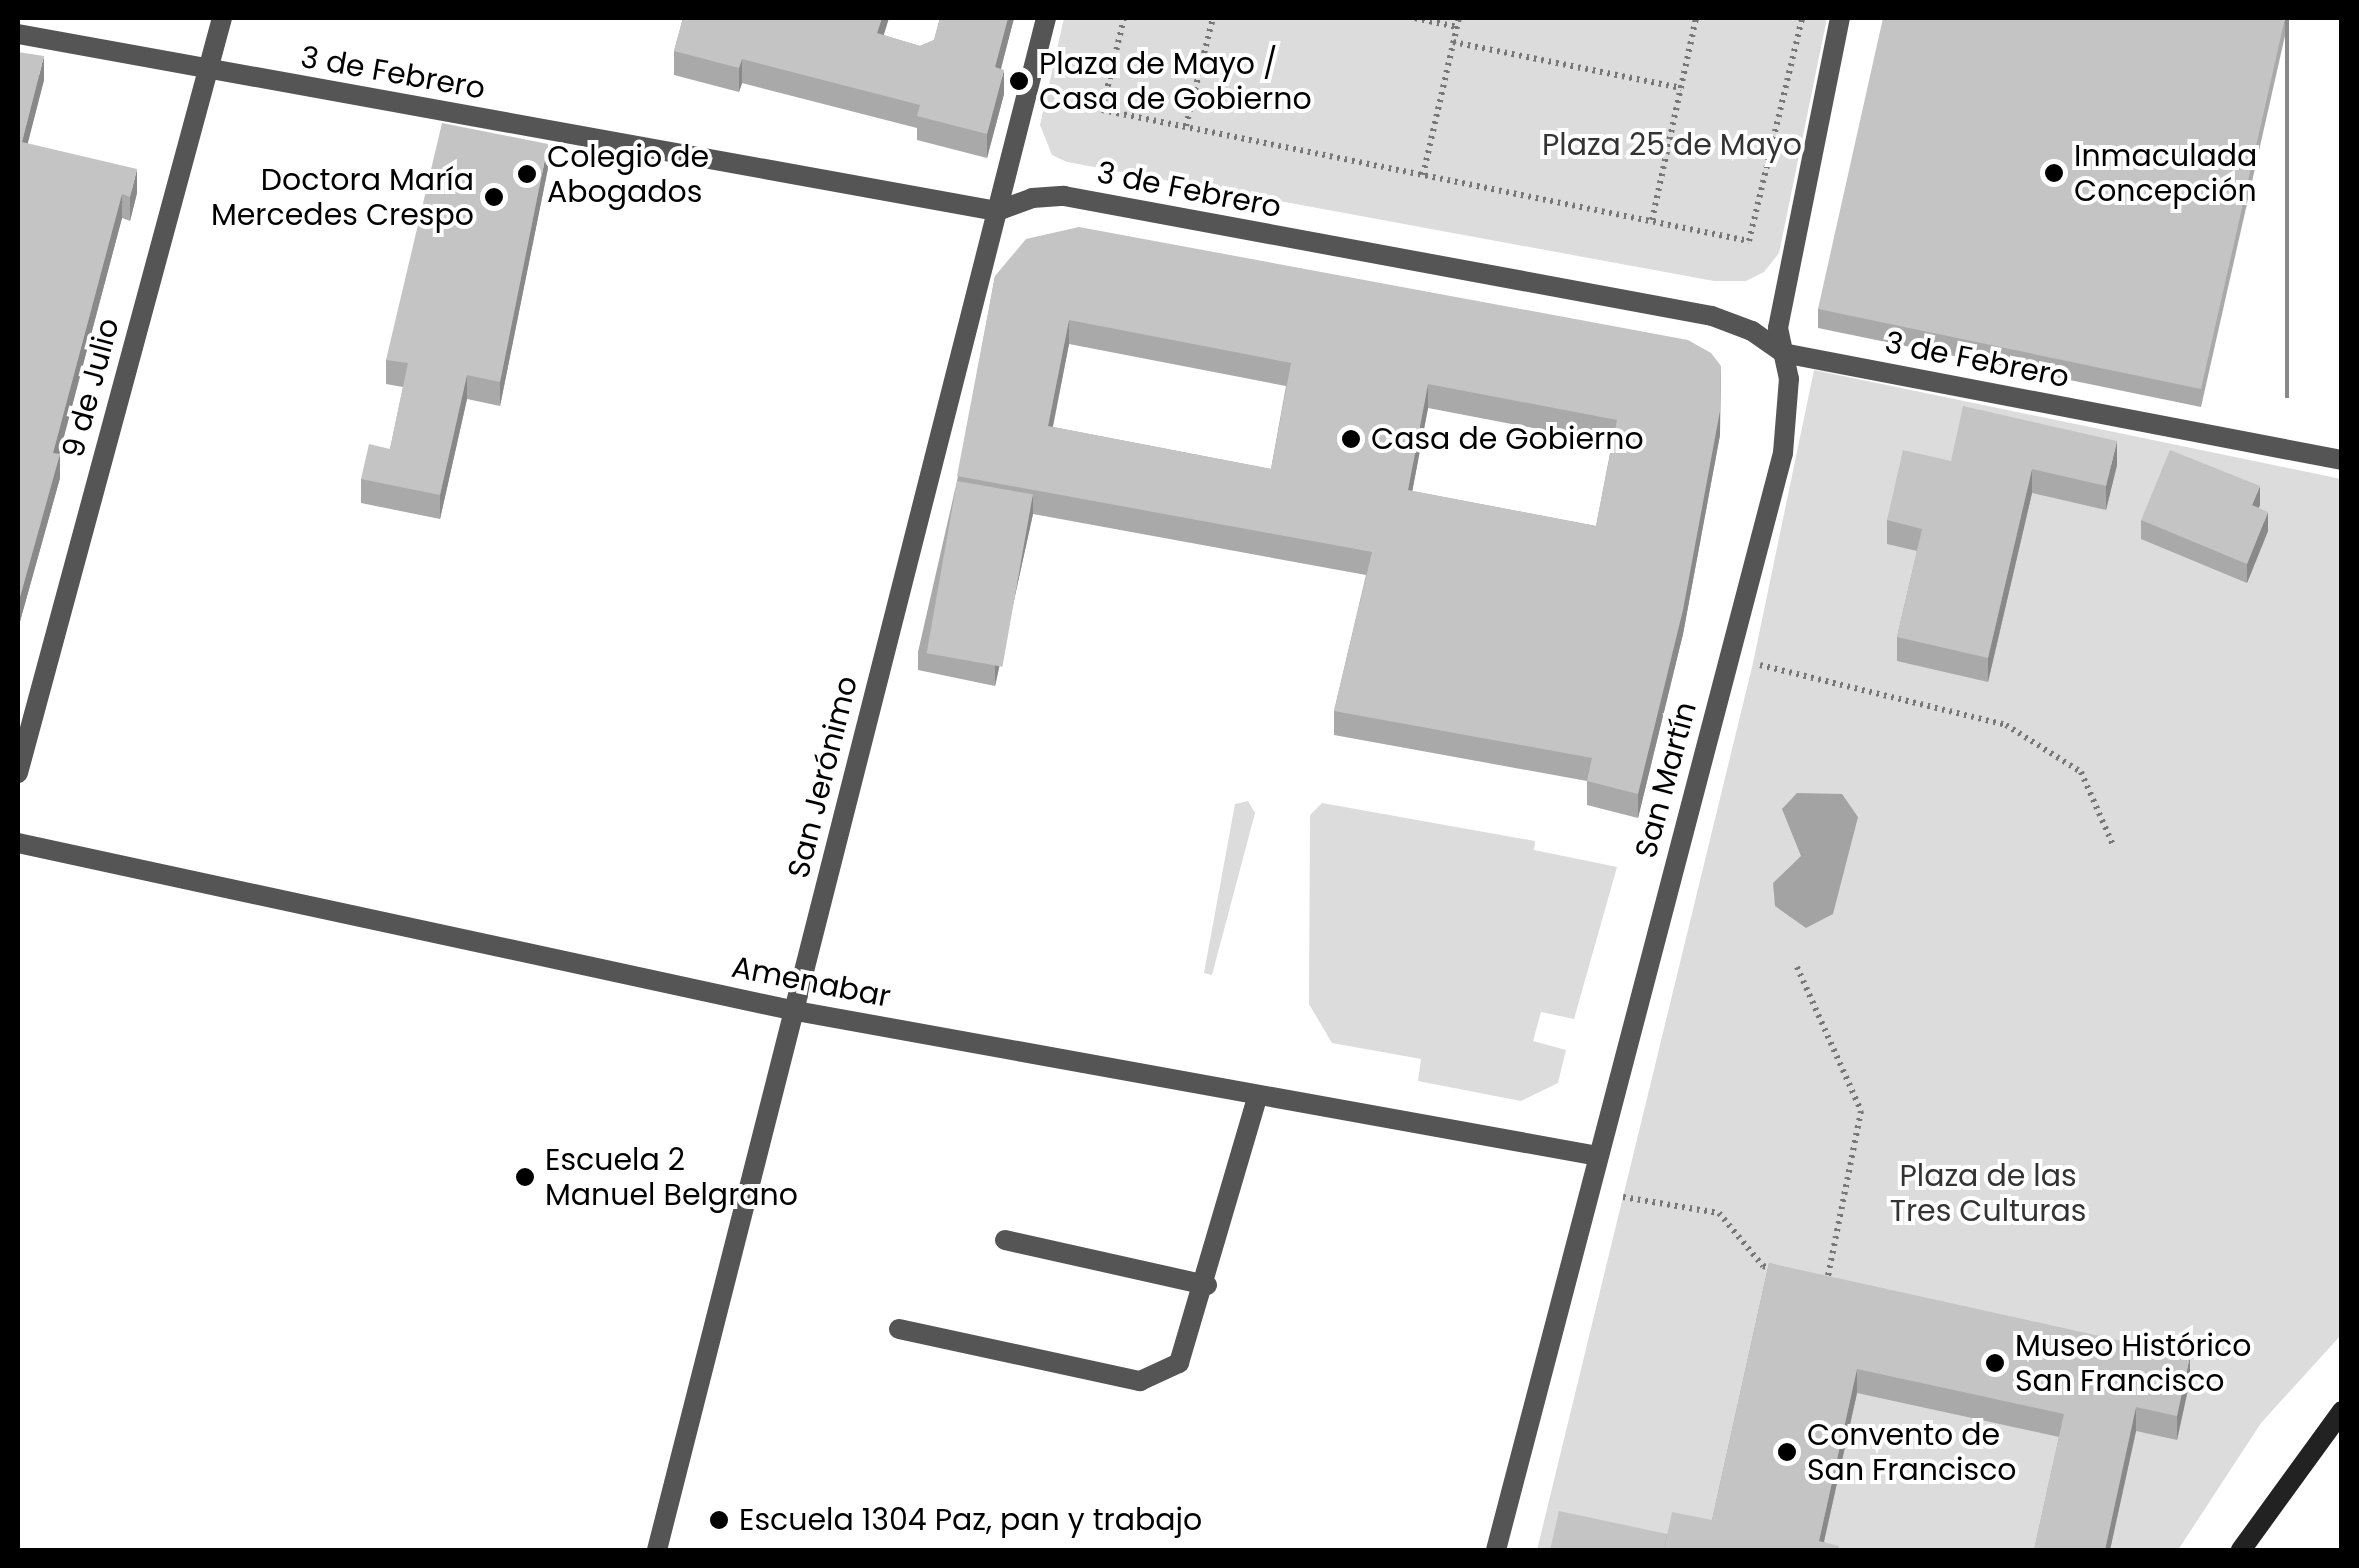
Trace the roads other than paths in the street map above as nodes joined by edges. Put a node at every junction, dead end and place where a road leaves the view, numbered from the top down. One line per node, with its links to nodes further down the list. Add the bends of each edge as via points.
1 (222, 18): 5 (street, 9 de Julio)
2 (1046, 18): 6 (street, San Jerónimo)
3 (1840, 18): 7 (street, San Martín, via 1782,299)
4 (18, 34): 5 (street, 3 de Febrero)
5 (209, 70): 6 (street, 3 de Febrero); 9 (street, 9 de Julio)
6 (997, 210): 7 (street, 3 de Febrero, via 1064,196 1712,316 1752,331); 11 (street, San Jerónimo)
7 (1782, 353): 8 (street, 3 de Febrero); 13 (street, San Martín, via 1789,412 1783,452)
8 (2342, 460)
9 (18, 773)
10 (18, 843): 11 (street, Amenabar)
11 (796, 1011): 12 (street, Amenabar); 18 (street, San Jerónimo)
12 (1258, 1095): 13 (street, Amenabar); 15 (street)
13 (1598, 1156): 19 (street, San Martín)
14 (1005, 1240): 15 (street)
15 (1207, 1285): 16 (street, via 1179,1363 1140,1381)
16 (899, 1330)
17 (2342, 1411): 20 (main road)
18 (657, 1550)
19 (1496, 1550)
20 (2241, 1550)

